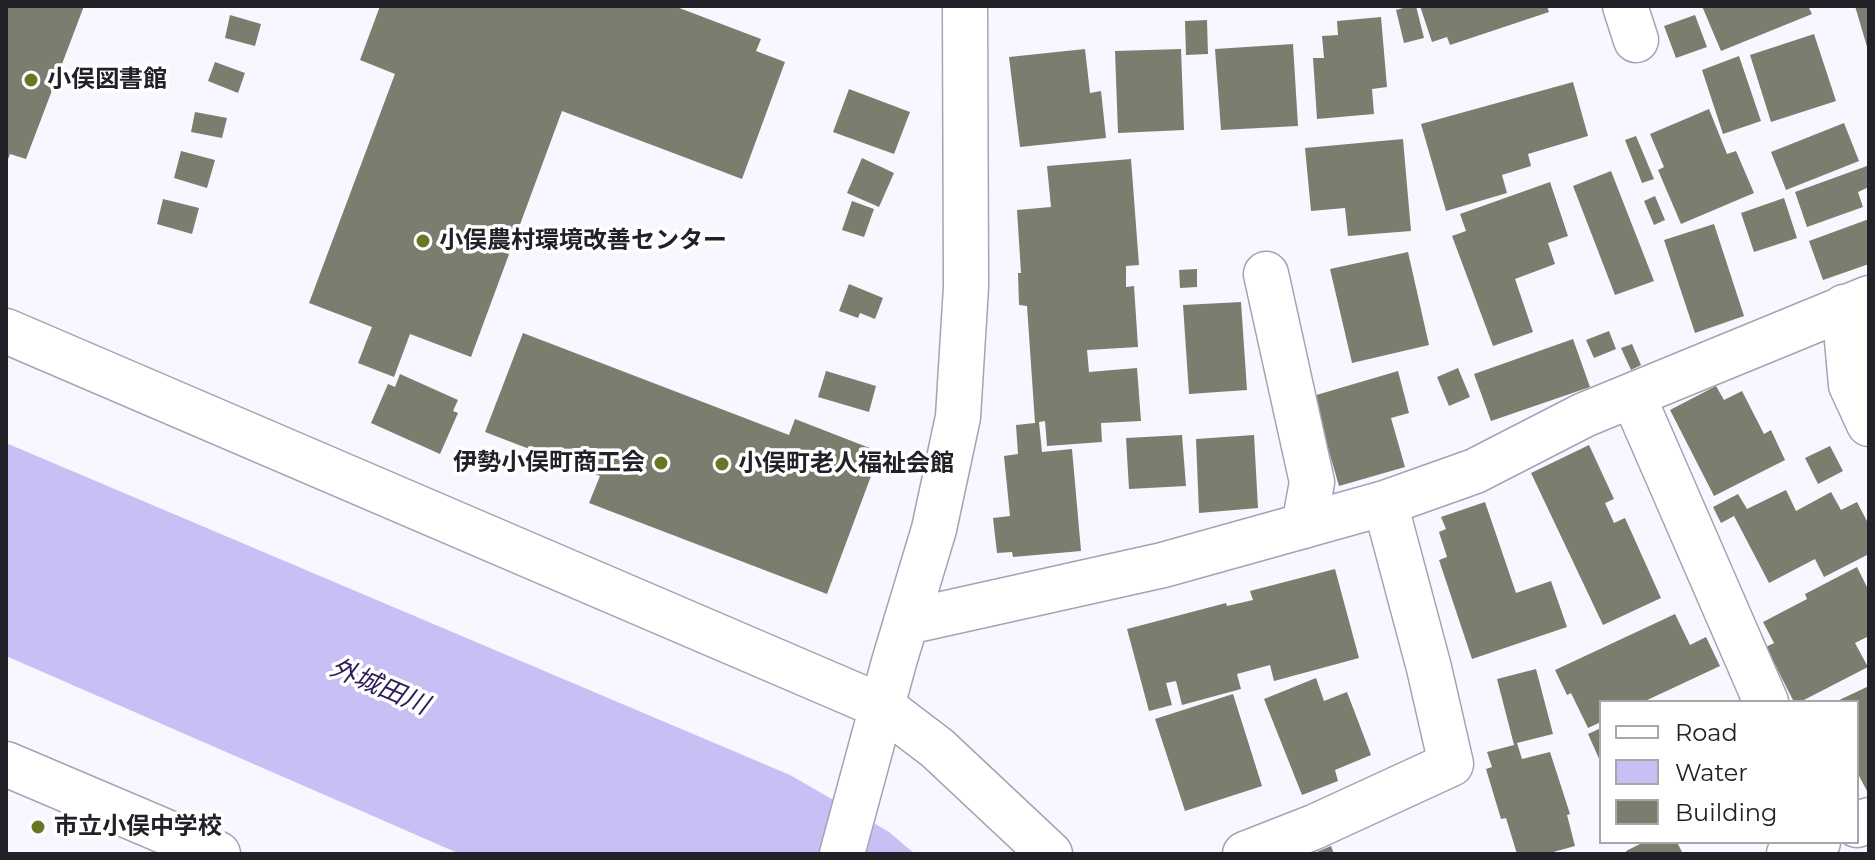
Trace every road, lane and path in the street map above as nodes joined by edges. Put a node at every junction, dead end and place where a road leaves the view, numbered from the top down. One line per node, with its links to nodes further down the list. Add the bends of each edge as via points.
1 (976, 7): 9 (street, via 958,417)
2 (1266, 274): 8 (street, via 1312,482)
3 (1856, 302): 5 (street); 6 (street, via 1851,385)
4 (6, 331): 11 (street)
5 (1633, 396): 7 (street, via 1475,471); 10 (street)
6 (1869, 424)
7 (1385, 503): 8 (street); 17 (street, via 1451,764)
8 (1304, 526): 9 (street, via 1163,565)
9 (907, 622): 11 (street)
10 (1765, 700)
11 (883, 707): 15 (street); 16 (street, via 937,748)
12 (6, 764): 14 (street)
13 (1813, 844): 18 (street)
14 (218, 854)
15 (842, 854)
16 (1050, 854)
17 (1245, 854)
18 (1789, 854)

